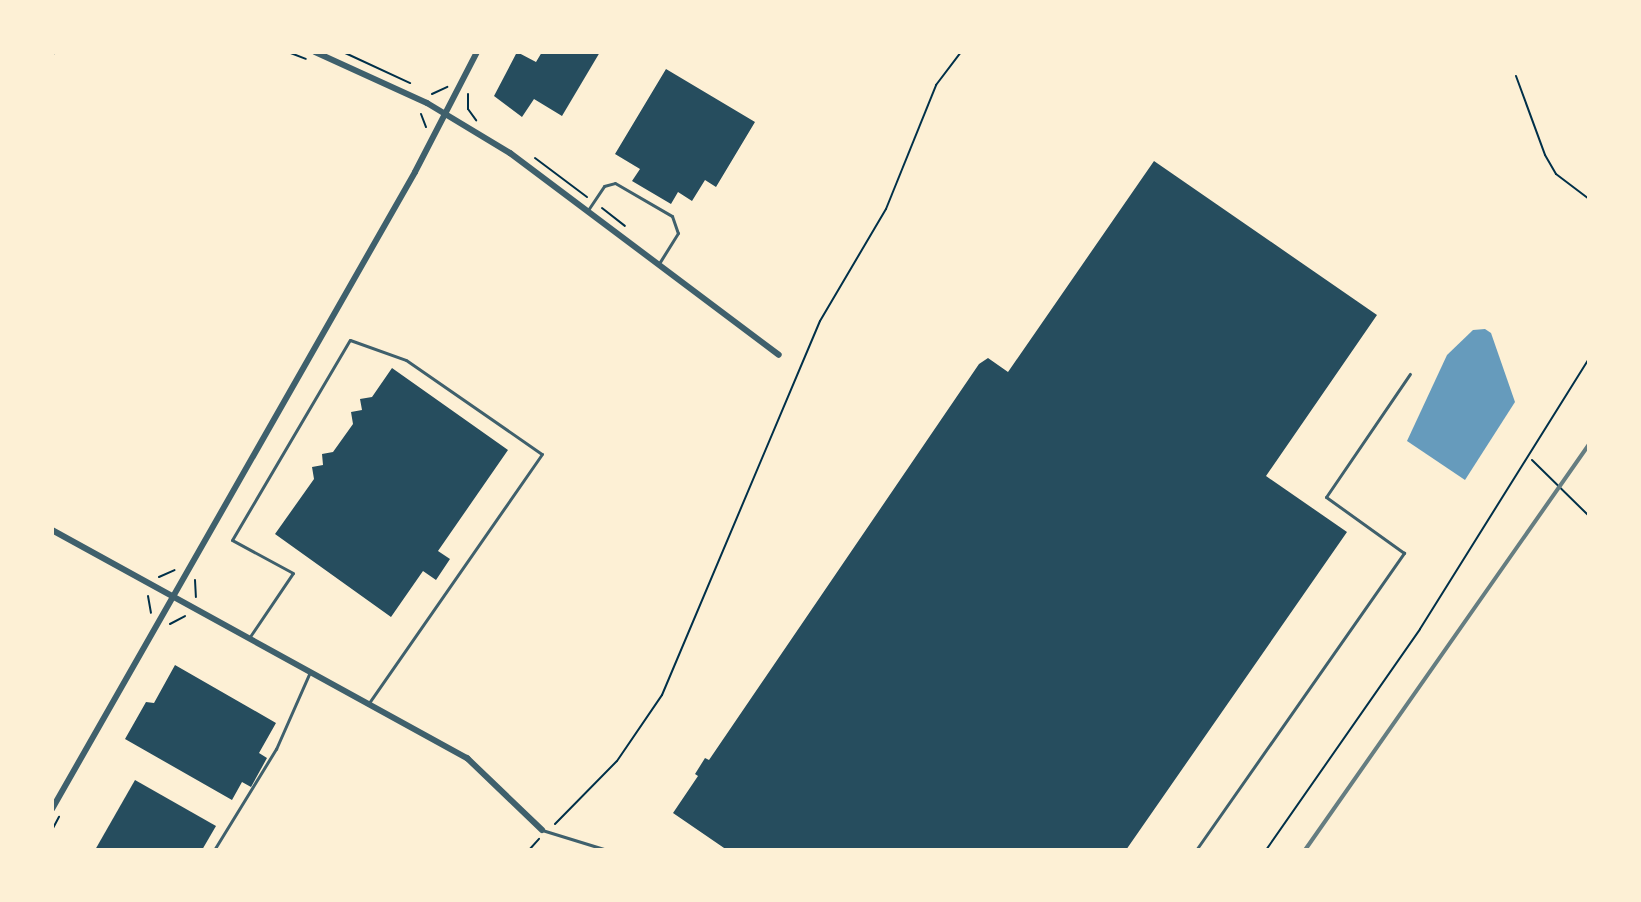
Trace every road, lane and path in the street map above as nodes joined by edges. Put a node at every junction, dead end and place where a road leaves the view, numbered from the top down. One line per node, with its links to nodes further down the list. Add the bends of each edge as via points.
1 (54, 52): 6 (path)
2 (315, 52): 12 (street)
3 (343, 52): 9 (path)
4 (477, 52): 13 (street)
5 (961, 52): 32 (path, via 936,85 891,199 820,321 662,695 617,761)
6 (52, 58)
7 (1516, 76): 15 (path, via 1556,174)
8 (450, 84): 11 (path)
9 (420, 88)
10 (426, 91): 11 (path)
11 (432, 92): 12 (path)
12 (427, 103): 13 (street); 14 (path, via 421,114)
13 (447, 113): 16 (street); 26 (street)
14 (425, 133)
15 (1589, 199)
16 (588, 210): 17 (street); 17 (lane, via 604,186 615,183 672,216 678,233)
17 (659, 264): 18 (street)
18 (779, 355)
19 (1589, 359): 21 (path)
20 (1410, 374): 36 (lane, via 1326,497 1404,553)
21 (1531, 459): 22 (path); 37 (path)
22 (1589, 516)
23 (52, 530): 25 (street)
24 (180, 565): 25 (path, via 160,576)
25 (154, 586): 26 (street); 27 (path)
26 (173, 596): 28 (street); 31 (street)
27 (146, 623)
28 (249, 638): 29 (street); 30 (lane, via 293,573 232,540 350,340 406,360 542,454)
29 (310, 672): 30 (street); 33 (lane, via 276,749)
30 (368, 704): 32 (street, via 479,767)
31 (52, 809)
32 (544, 831): 34 (path); 35 (lane)
33 (214, 850)
34 (529, 850)
35 (607, 850)
36 (1196, 850)
37 (1266, 850)

